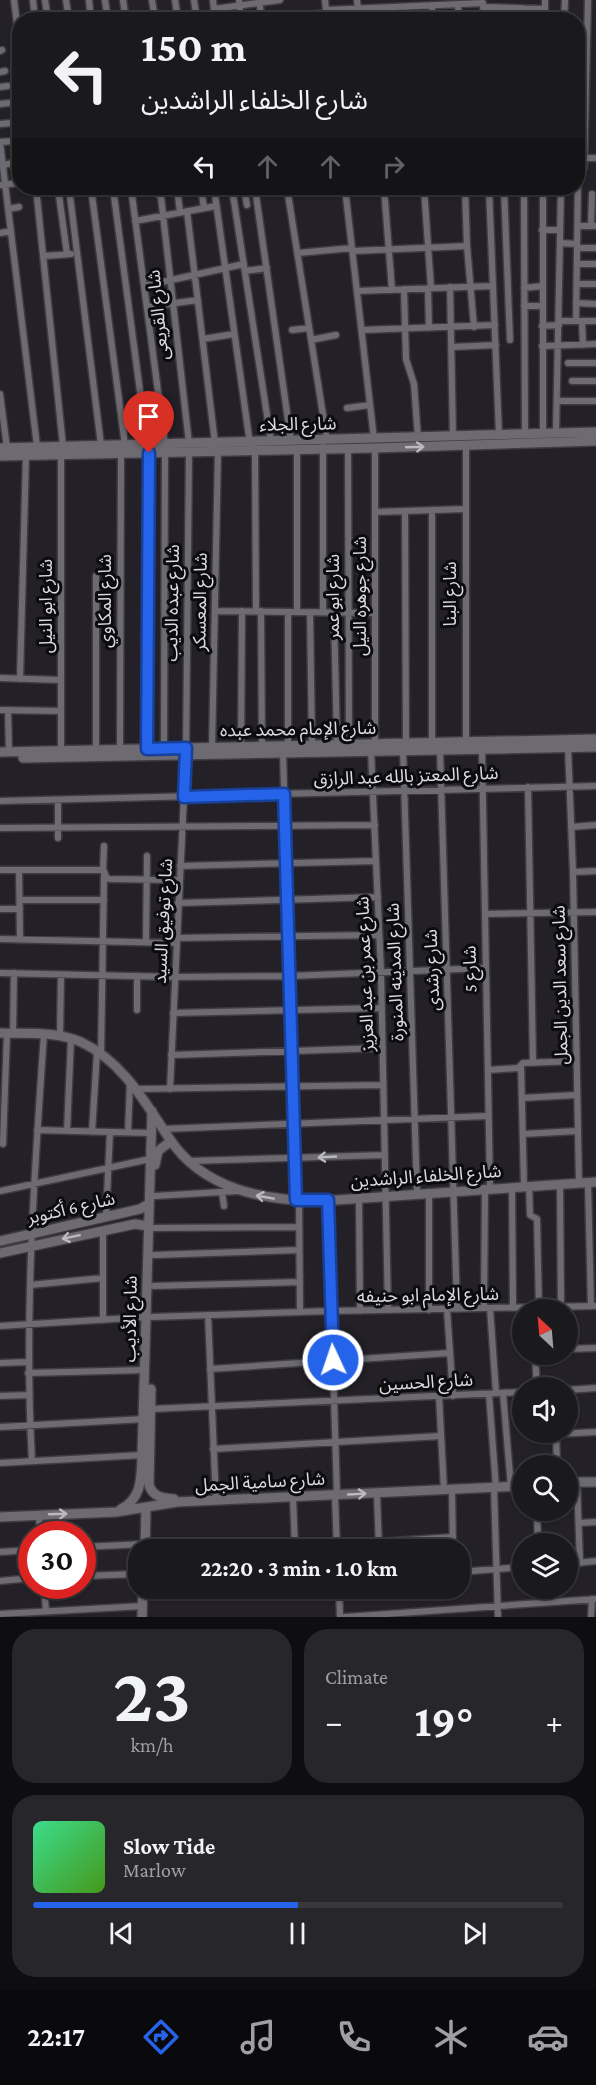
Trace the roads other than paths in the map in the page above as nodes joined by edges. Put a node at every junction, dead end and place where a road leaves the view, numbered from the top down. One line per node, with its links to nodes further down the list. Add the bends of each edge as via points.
1 (213, 0): 18 (street)
2 (280, 0): 8 (street)
3 (357, 0): 19 (street)
4 (373, 0): 14 (street)
5 (533, 0): 20 (street)
6 (545, 0): 21 (street)
7 (588, 0): 28 (street)
8 (260, 1): 9 (street)
9 (239, 3): 18 (street)
10 (460, 3): 11 (street); 12 (street)
11 (483, 3): 16 (street)
12 (435, 4): 13 (street)
13 (400, 5): 15 (street)
14 (373, 8): 15 (street); 19 (street)
15 (387, 8): 25 (street)
16 (498, 8): 17 (street); 26 (street)
17 (522, 8): 20 (street); 27 (street)
18 (214, 9): 22 (street)
19 (358, 9): 23 (street); 24 (street)
20 (533, 9): 21 (street)
21 (545, 9)
22 (214, 12)
23 (339, 12)
24 (358, 12)
25 (387, 12)
26 (498, 12)
27 (522, 12)
28 (587, 17): 29 (street); 30 (street)
29 (596, 17)
30 (586, 73): 31 (street); 36 (street)
31 (596, 73)
32 (8, 86): 33 (street)
33 (0, 87)
34 (9, 103): 35 (street)
35 (0, 104)
36 (585, 116)
37 (11, 123): 38 (street)
38 (0, 124)
39 (0, 143): 40 (street)
40 (2, 164): 41 (street)
41 (3, 185): 71 (street)
42 (594, 194): 76 (street)
43 (37, 195): 91 (street, شارع ابو النيل)
44 (59, 195): 90 (street)
45 (70, 195): 88 (street)
46 (92, 195): 172 (street, شارع المكاوي)
47 (114, 195): 168 (street)
48 (132, 195): 74 (street)
49 (158, 195): 73 (street, شارع القريعى)
50 (179, 195): 72 (street, شارع المعسكر)
51 (202, 195): 70 (street)
52 (215, 195): 68 (street)
53 (233, 195): 94 (street)
54 (245, 195): 67 (street)
55 (256, 195): 96 (street)
56 (288, 195): 89 (street)
57 (346, 195): 87 (street, شارع جوهره النيل)
58 (385, 195): 86 (street)
59 (424, 195): 84 (street)
60 (465, 195): 82 (street)
61 (489, 195): 103 (street)
62 (504, 195): 134 (street)
63 (524, 195): 107 (street)
64 (543, 195): 77 (street)
65 (561, 195): 78 (street)
66 (578, 195): 75 (street)
67 (246, 205)
68 (216, 206): 70 (street); 95 (street)
69 (19, 207): 71 (street)
70 (204, 208): 72 (street)
71 (8, 209): 79 (street)
72 (184, 212): 73 (street); 97 (street, شارع المعسكر)
73 (163, 216): 74 (street); 98 (street, شارع القريعى)
74 (135, 221): 101 (street)
75 (578, 226): 76 (street); 83 (street)
76 (594, 226)
77 (542, 230): 78 (street); 104 (street)
78 (560, 230): 81 (street)
79 (11, 231): 80 (street); 164 (street)
80 (0, 233)
81 (560, 243): 83 (street); 120 (street)
82 (467, 246): 84 (street); 102 (street)
83 (577, 246): 85 (street); 92 (street)
84 (428, 248): 86 (street); 106 (street)
85 (596, 248)
86 (389, 249): 87 (street); 109 (street)
87 (352, 250): 89 (street); 110 (street, شارع جوهره النيل)
88 (77, 253): 90 (street); 163 (street)
89 (298, 253): 125 (street)
90 (67, 254): 91 (street)
91 (44, 256): 174 (street, شارع ابو النيل)
92 (577, 264): 93 (street); 99 (street)
93 (596, 264)
94 (244, 267): 95 (street); 96 (street); 158 (street)
95 (225, 268): 97 (street); 130 (street)
96 (267, 268): 159 (street)
97 (195, 275): 98 (street); 111 (street, شارع المعسكر)
98 (171, 280): 101 (street); 112 (street, شارع القريعى)
99 (577, 284): 100 (street); 113 (street)
100 (596, 284)
101 (144, 286): 117 (street)
102 (471, 286): 103 (street); 105 (street); 124 (street)
103 (493, 286): 121 (street)
104 (542, 286): 107 (street); 116 (street)
105 (450, 287): 106 (street); 123 (street)
106 (429, 288): 108 (street); 126 (street)
107 (524, 288): 115 (street)
108 (404, 289): 109 (street); 127 (street)
109 (393, 290): 110 (street)
110 (357, 291): 129 (street, شارع جوهره النيل)
111 (198, 300): 112 (street); 132 (street, شارع المعسكر)
112 (173, 303): 117 (street); 170 (street, شارع القريعى)
113 (576, 303): 114 (street); 118 (street)
114 (596, 303)
115 (524, 306): 116 (street); 154 (street)
116 (542, 306): 122 (street)
117 (147, 307): 169 (street)
118 (579, 321): 119 (street); 120 (street); 137 (street)
119 (596, 321)
120 (559, 323): 122 (street); 139 (street)
121 (495, 325): 124 (street); 136 (street)
122 (542, 326): 138 (street)
123 (452, 327): 124 (street); 126 (street); 140 (street)
124 (474, 327)
125 (309, 328): 128 (street); 133 (street)
126 (429, 328): 127 (street)
127 (405, 329): 129 (street); 156 (street)
128 (292, 330)
129 (362, 330): 148 (street, شارع جوهره النيل)
130 (234, 334): 132 (street); 171 (street)
131 (336, 335): 133 (street)
132 (203, 339): 166 (street, شارع المعسكر)
133 (311, 340): 161 (street)
134 (510, 340)
135 (596, 344): 137 (street)
136 (496, 345): 140 (street); 153 (street)
137 (583, 345): 139 (street)
138 (542, 346): 139 (street); 152 (street)
139 (558, 346): 146 (street)
140 (452, 347): 155 (street)
141 (568, 363): 142 (street)
142 (596, 363)
143 (572, 381): 144 (street)
144 (596, 381)
145 (0, 394): 167 (street)
146 (557, 401): 147 (street); 151 (street)
147 (596, 401)
148 (370, 405): 149 (street); 162 (street, شارع جوهره النيل)
149 (347, 408)
150 (596, 432): 151 (street, شارع الجلاء)
151 (556, 433): 152 (street, شارع الجلاء)
152 (543, 434): 154 (street, شارع الجلاء)
153 (499, 435): 154 (street, شارع الجلاء); 157 (street, شارع الجلاء)
154 (525, 435)
155 (453, 437): 156 (street, شارع الجلاء); 157 (street, شارع الجلاء)
156 (418, 438): 162 (street, شارع الجلاء)
157 (479, 440): 160 (street, شارع الجلاء); 165 (street, شارع الجلاء)
158 (271, 441): 159 (street, شارع الجلاء); 171 (street, شارع الجلاء)
159 (291, 441): 161 (street, شارع الجلاء)
160 (596, 441)
161 (324, 443): 162 (street, شارع الجلاء); 173 (street, شارع الجلاء); 175 (street, شارع الجلاء); 189 (street)
162 (374, 444): 165 (street, شارع الجلاء, one-way to 165); 173 (street, شارع الجلاء); 181 (street, شارع جوهره النيل)
163 (101, 445): 172 (street, شارع الجلاء); 174 (street, شارع الجلاء)
164 (37, 446): 167 (street, شارع الجلاء); 174 (street, شارع الجلاء)
165 (466, 446): 178 (street, شارع البنا)
166 (216, 447): 170 (street, شارع الجلاء); 171 (street, شارع الجلاء); 183 (street, شارع المعسكر)
167 (3, 448)
168 (148, 448): 169 (street, شارع الجلاء); 172 (street, شارع الجلاء); 214 (street)
169 (165, 448): 170 (street, شارع الجلاء); 212 (street)
170 (189, 448): 219 (street, شارع عبده الديب)
171 (252, 448): 175 (street, شارع الجلاء); 185 (street)
172 (123, 449): 174 (street, شارع الجلاء); 213 (street, شارع المكاوي)
173 (348, 449): 191 (street, شارع ابو عمر)
174 (62, 450): 176 (street, شارع الجلاء); 195 (street, شارع ابو النيل)
175 (297, 450): 187 (street)
176 (26, 455): 177 (street, شارع الجلاء); 194 (street)
177 (0, 456)
178 (465, 509): 179 (street); 201 (street, شارع البنا)
179 (432, 510): 180 (street); 200 (street)
180 (405, 511): 181 (street); 209 (street, شارع المدينه المنورة)
181 (375, 512): 192 (street, شارع جوهره النيل)
182 (96, 576): 217 (street)
183 (215, 611): 184 (street); 220 (street, شارع المعسكر)
184 (242, 611): 185 (street); 207 (street)
185 (259, 611): 186 (street); 205 (street)
186 (288, 612): 187 (street); 215 (street)
187 (297, 612): 188 (street)
188 (310, 612): 189 (street); 204 (street)
189 (323, 612): 190 (street)
190 (334, 612): 191 (street); 202 (street)
191 (348, 613): 192 (street); 203 (street, شارع ابو عمر)
192 (375, 613): 208 (street, شارع جوهره النيل)
193 (0, 678): 194 (street)
194 (20, 679): 195 (street)
195 (61, 680): 198 (street, شارع ابو النيل)
196 (0, 710): 197 (street)
197 (8, 710): 198 (street); 221 (street)
198 (61, 711): 222 (street, شارع ابو النيل)
199 (596, 739): 201 (street, شارع الإمام محمد عبده)
200 (432, 742): 206 (street, شارع الإمام محمد عبده); 209 (street, شارع الإمام محمد عبده)
201 (466, 742): 206 (street, شارع الإمام محمد عبده)
202 (337, 744): 203 (street, شارع الإمام محمد عبده); 204 (street, شارع الإمام محمد عبده)
203 (349, 744): 208 (street, شارع الإمام محمد عبده)
204 (312, 745): 215 (street, شارع الإمام محمد عبده)
205 (262, 746): 207 (street, شارع الإمام محمد عبده); 215 (street, شارع الإمام محمد عبده)
206 (451, 746): 216 (street, شارع الإمام محمد عبده); 218 (street, شارع الإمام محمد عبده)
207 (241, 747): 220 (street, شارع الإمام محمد عبده)
208 (373, 747): 209 (street, شارع الإمام محمد عبده); 215 (street, شارع الإمام محمد عبده); 230 (street, شارع عمر بن عبد العزيز)
209 (405, 747): 218 (street, شارع الإمام محمد عبده); 229 (street, شارع المدينه المنورة)
210 (568, 747): 211 (street, شارع الإمام محمد عبده); 216 (street, شارع الإمام محمد عبده); 224 (street, شارع سعد الدين الجمل)
211 (596, 747)
212 (164, 748): 214 (street, شارع الإمام محمد عبده); 219 (street, شارع الإمام محمد عبده)
213 (120, 749): 214 (street, شارع الإمام محمد عبده); 217 (street, شارع الإمام محمد عبده)
214 (147, 749)
215 (285, 749): 220 (street, شارع الإمام محمد عبده); 231 (street)
216 (482, 749): 227 (street, شارع 5)
217 (96, 750): 222 (street, شارع الإمام محمد عبده)
218 (440, 750): 228 (street, شارع رشدى)
219 (186, 751): 220 (street, شارع الإمام محمد عبده); 222 (street, شارع الإمام محمد عبده); 232 (street, شارع توفيق السيد)
220 (212, 751)
221 (5, 752): 222 (street, شارع الإمام محمد عبده)
222 (61, 754): 223 (street, شارع الإمام محمد عبده)
223 (0, 758)
224 (569, 786): 225 (street, شارع المعتز بالله عبد الرازق); 226 (street, شارع المعتز بالله عبد الرازق); 239 (street, شارع سعد الدين الجمل)
225 (596, 786)
226 (528, 787): 227 (street, شارع المعتز بالله عبد الرازق); 264 (street)
227 (483, 789): 228 (street, شارع المعتز بالله عبد الرازق); 265 (street, شارع 5)
228 (441, 790): 229 (street, شارع المعتز بالله عبد الرازق); 274 (street, شارع رشدى)
229 (405, 791): 230 (street, شارع المعتز بالله عبد الرازق); 275 (street, شارع المدينه المنورة)
230 (373, 792): 231 (street, شارع المعتز بالله عبد الرازق); 235 (street, شارع عمر بن عبد العزيز)
231 (284, 794): 232 (street, شارع المعتز بالله عبد الرازق); 237 (street)
232 (184, 797): 233 (street, شارع المعتز بالله عبد الرازق); 238 (street, شارع توفيق السيد)
233 (58, 800): 234 (street, شارع المعتز بالله عبد الرازق); 241 (street)
234 (0, 801)
235 (375, 825): 237 (street); 245 (street, شارع عمر بن عبد العزيز)
236 (596, 825): 239 (street)
237 (285, 826): 238 (street); 246 (street)
238 (182, 827): 241 (street); 247 (street, شارع توفيق السيد)
239 (571, 827): 252 (street, شارع سعد الدين الجمل)
240 (0, 828): 241 (street)
241 (58, 828): 242 (street)
242 (58, 838)
243 (104, 846): 250 (street)
244 (147, 856): 253 (street)
245 (376, 861): 246 (street); 255 (street, شارع عمر بن عبد العزيز)
246 (286, 864): 247 (street); 258 (street)
247 (180, 866): 254 (street, شارع توفيق السيد)
248 (0, 870): 249 (street)
249 (19, 870): 250 (street); 256 (street)
250 (103, 871): 253 (street, via 107,878); 257 (street)
251 (596, 871): 252 (street)
252 (573, 872): 262 (street, شارع سعد الدين الجمل)
253 (147, 879): 254 (street); 272 (street)
254 (180, 880): 259 (street, شارع توفيق السيد)
255 (378, 897): 258 (street); 266 (street, شارع عمر بن عبد العزيز)
256 (20, 900): 257 (street); 261 (street)
257 (104, 900): 271 (street)
258 (288, 900): 259 (street); 267 (street)
259 (178, 903): 270 (street, شارع توفيق السيد)
260 (0, 909): 261 (street)
261 (20, 909): 269 (street)
262 (574, 912): 263 (street); 264 (street); 296 (street, شارع سعد الدين الجمل)
263 (596, 912)
264 (530, 913): 265 (street); 297 (street)
265 (485, 914): 273 (street, شارع 5)
266 (379, 934): 267 (street); 276 (street, شارع عمر بن عبد العزيز)
267 (289, 936): 270 (street); 282 (street)
268 (0, 939): 269 (street)
269 (21, 940): 271 (street)
270 (177, 941): 272 (street); 283 (street, شارع توفيق السيد)
271 (104, 942): 272 (street); 280 (street)
272 (146, 942)
273 (485, 968): 274 (street); 299 (street, شارع 5)
274 (447, 969): 275 (street); 308 (street, شارع رشدى)
275 (410, 971): 276 (street); 309 (street, شارع المدينه المنورة)
276 (381, 972): 282 (street); 284 (street, شارع عمر بن عبد العزيز)
277 (0, 973): 278 (street)
278 (14, 973): 279 (street); 288 (street)
279 (61, 975): 280 (street); 290 (street)
280 (103, 976): 281 (street); 294 (street)
281 (137, 976): 283 (street); 285 (street)
282 (290, 976): 283 (street); 286 (street)
283 (175, 977): 287 (street, شارع توفيق السيد)
284 (382, 1008): 286 (street); 292 (street, شارع عمر بن عبد العزيز)
285 (137, 1010)
286 (291, 1010): 287 (street); 293 (street)
287 (173, 1013): 295 (street, شارع توفيق السيد)
288 (7, 1033): 289 (street, شارع الخلفاء الراشدين); 322 (street)
289 (44, 1034): 290 (street, شارع الخلفاء الراشدين); 313 (street)
290 (60, 1036): 291 (street, شارع الخلفاء الراشدين)
291 (71, 1038): 294 (street, شارع الخلفاء الراشدين); 314 (street)
292 (383, 1048): 293 (street); 301 (street, شارع عمر بن عبد العزيز)
293 (292, 1051): 295 (street); 302 (street)
294 (99, 1053): 300 (street, شارع الخلفاء الراشدين); 316 (street)
295 (171, 1055): 303 (street, شارع توفيق السيد)
296 (576, 1061): 297 (street); 304 (street, شارع سعد الدين الجمل)
297 (532, 1063): 298 (street)
298 (521, 1066): 299 (street); 305 (street)
299 (488, 1070): 307 (street, شارع 5)
300 (133, 1085): 303 (street); 306 (street, شارع الخلفاء الراشدين); 318 (street)
301 (383, 1085): 302 (street); 310 (street, شارع عمر بن عبد العزيز)
302 (294, 1087): 303 (street); 311 (street)
303 (170, 1089)
304 (576, 1095): 305 (street); 315 (street, شارع سعد الدين الجمل)
305 (522, 1098): 320 (street)
306 (152, 1110): 312 (street, شارع الخلفاء الراشدين); 319 (street, شارع الأديب)
307 (488, 1116): 308 (street); 333 (street, شارع 5)
308 (452, 1117): 309 (street); 334 (street, شارع رشدى)
309 (414, 1118): 310 (street); 339 (street, شارع المدينه المنورة)
310 (384, 1119): 311 (street); 323 (street, شارع عمر بن عبد العزيز)
311 (295, 1123): 312 (street); 325 (street)
312 (163, 1129): 321 (street, شارع الخلفاء الراشدين)
313 (37, 1130): 314 (street); 329 (street)
314 (67, 1131): 316 (street)
315 (577, 1131): 320 (street); 328 (street, شارع سعد الدين الجمل)
316 (92, 1132): 317 (street)
317 (110, 1132): 318 (street); 327 (street)
318 (128, 1132): 319 (street)
319 (150, 1133): 321 (street); 324 (street, شارع الأديب)
320 (523, 1134): 331 (street)
321 (167, 1143): 326 (street, شارع الخلفاء الراشدين); 342 (street, شارع الأديب, via 155,1159)
322 (3, 1144)
323 (386, 1155): 325 (street, one-way to 325); 340 (street, شارع عمر بن عبد العزيز)
324 (150, 1159): 327 (street); 342 (street, شارع الأديب)
325 (296, 1159): 326 (street); 343 (street)
326 (188, 1161): 336 (street, شارع الخلفاء الراشدين, via 216,1181)
327 (108, 1167): 329 (street); 346 (street)
328 (588, 1183): 330 (street, شارع الخلفاء الراشدين); 364 (street, شارع سعد الدين الجمل)
329 (35, 1184): 335 (street); 350 (street)
330 (560, 1184): 331 (street, شارع الخلفاء الراشدين); 362 (street)
331 (527, 1186): 332 (street, شارع الخلفاء الراشدين); 361 (street, via 530,1215 537,1219)
332 (512, 1187): 333 (street, شارع الخلفاء الراشدين); 360 (street)
333 (487, 1188): 334 (street, شارع الخلفاء الراشدين); 365 (street, شارع 5)
334 (454, 1190): 338 (street, شارع الخلفاء الراشدين); 368 (street, شارع رشدى)
335 (0, 1191)
336 (242, 1191): 337 (street); 343 (street, شارع الخلفاء الراشدين, one-way to 336)
337 (222, 1192): 342 (street); 345 (street)
338 (429, 1192): 339 (street, شارع الخلفاء الراشدين); 370 (street)
339 (417, 1193): 340 (street, شارع الخلفاء الراشدين)
340 (386, 1196): 341 (street, شارع الخلفاء الراشدين); 369 (street, شارع عمر بن عبد العزيز)
341 (359, 1198): 344 (street, شارع الخلفاء الراشدين); 372 (street)
342 (152, 1200): 346 (street, شارع 6 أكتوبر, via 144,1208); 347 (street, شارع الأديب)
343 (298, 1200): 344 (street, شارع الخلفاء الراشدين); 348 (street)
344 (328, 1200): 371 (street)
345 (224, 1206)
346 (106, 1217): 350 (street, شارع 6 أكتوبر)
347 (151, 1227): 348 (street); 349 (street, شارع 6 أكتوبر, via 140,1223); 355 (street, شارع الأديب); 375 (street, شارع الأديب)
348 (299, 1227): 353 (street)
349 (103, 1230): 352 (street, شارع 6 أكتوبر, one-way to 352); 356 (street)
350 (32, 1234): 351 (street, شارع 6 أكتوبر); 352 (street)
351 (0, 1241)
352 (32, 1246): 354 (street, شارع 6 أكتوبر); 358 (street)
353 (300, 1250): 355 (street); 357 (street)
354 (0, 1253)
355 (154, 1255): 359 (street, شارع الأديب)
356 (103, 1278): 358 (street); 376 (street)
357 (300, 1282): 359 (street); 373 (street)
358 (30, 1285): 377 (street)
359 (153, 1286): 375 (street, شارع الأديب)
360 (513, 1299)
361 (535, 1299)
362 (561, 1299)
363 (578, 1306): 364 (street, شارع الإمام ابو حنيفه)
364 (594, 1306)
365 (487, 1308): 366 (street, شارع الإمام ابو حنيفه); 368 (street, شارع الإمام ابو حنيفه); 391 (street, شارع 5)
366 (512, 1308)
367 (447, 1309): 368 (street, شارع الإمام ابو حنيفه); 370 (street, شارع الإمام ابو حنيفه); 381 (street)
368 (457, 1309)
369 (388, 1310): 370 (street, شارع الإمام ابو حنيفه); 372 (street, شارع الإمام ابو حنيفه)
370 (429, 1310)
371 (330, 1311): 372 (street, شارع الإمام ابو حنيفه); 373 (street, شارع الإمام ابو حنيفه); 382 (street)
372 (360, 1311)
373 (300, 1312): 374 (street, شارع الإمام ابو حنيفه)
374 (208, 1315): 375 (street, شارع الإمام ابو حنيفه); 385 (street)
375 (149, 1317): 376 (street, شارع الإمام ابو حنيفه); 386 (street, شارع الأديب); 398 (street, شارع الأديب)
376 (103, 1320): 377 (street, شارع الإمام ابو حنيفه)
377 (29, 1324): 378 (street, شارع الإمام ابو حنيفه); 383 (street)
378 (0, 1326)
379 (596, 1348): 380 (street)
380 (578, 1349)
381 (450, 1353): 382 (street); 393 (street)
382 (333, 1360): 385 (street); 396 (street)
383 (28, 1362): 384 (street); 387 (street)
384 (0, 1363)
385 (210, 1369): 397 (street)
386 (145, 1370): 387 (street); 399 (street, شارع الأديب)
387 (28, 1373): 392 (street)
388 (596, 1388): 389 (street)
389 (578, 1389)
390 (512, 1392): 391 (street, شارع الحسين)
391 (496, 1393): 393 (street, شارع الحسين); 412 (street); 413 (street)
392 (28, 1395): 394 (street); 400 (street)
393 (453, 1395): 395 (street, شارع الحسين)
394 (0, 1396)
395 (439, 1396): 396 (street, شارع الحسين); 404 (street)
396 (334, 1402): 397 (street, شارع الحسين); 405 (street)
397 (212, 1406): 398 (street, شارع الحسين); 406 (street)
398 (151, 1409): 419 (street, شارع الأديب, via 150,1488 161,1498)
399 (144, 1419): 400 (street); 407 (street, شارع الأديب)
400 (30, 1426): 401 (street); 408 (street)
401 (0, 1427)
402 (596, 1431): 403 (street)
403 (578, 1432)
404 (441, 1436): 405 (street); 414 (street)
405 (335, 1442): 406 (street); 416 (street)
406 (213, 1449): 418 (street)
407 (142, 1455): 408 (street); 421 (street, شارع الأديب, via 137,1495 129,1505)
408 (32, 1461): 409 (street)
409 (0, 1463)
410 (578, 1482): 411 (street)
411 (596, 1482)
412 (511, 1487): 413 (street, شارع سامية الجمل)
413 (495, 1488): 414 (street, شارع سامية الجمل); 441 (street)
414 (448, 1490): 415 (street, شارع سامية الجمل); 428 (street)
415 (377, 1494): 416 (street, شارع سامية الجمل, one-way to 415); 432 (street)
416 (336, 1495): 417 (street, شارع سامية الجمل); 431 (street)
417 (292, 1497): 418 (street, شارع سامية الجمل); 430 (street)
418 (216, 1501): 419 (street, شارع سامية الجمل)
419 (193, 1502): 420 (street, شارع سامية الجمل)
420 (146, 1507): 421 (street, شارع سامية الجمل); 429 (street)
421 (111, 1512): 422 (street, شارع سامية الجمل, one-way to 421)
422 (39, 1515): 423 (street, شارع سامية الجمل); 425 (street)
423 (0, 1517)
424 (578, 1517): 427 (street)
425 (39, 1521)
426 (596, 1522): 427 (street)
427 (579, 1523): 439 (street)
428 (453, 1537): 433 (street)
429 (145, 1539)
430 (294, 1539)
431 (337, 1539)
432 (379, 1539)
433 (437, 1539)
434 (96, 1547): 435 (street)
435 (128, 1547)
436 (18, 1551): 437 (street)
437 (0, 1552)
438 (596, 1561): 439 (street)
439 (580, 1563)
440 (512, 1568): 441 (street)
441 (498, 1569): 442 (street); 451 (street)
442 (470, 1571)
443 (128, 1574): 444 (street)
444 (96, 1576)
445 (18, 1579): 446 (street)
446 (0, 1581)
447 (45, 1599): 453 (street)
448 (142, 1599): 452 (street)
449 (339, 1599): 457 (street)
450 (594, 1599): 451 (street); 455 (street)
451 (498, 1605): 458 (street); 459 (street)
452 (142, 1606): 453 (street); 456 (street)
453 (46, 1611): 454 (street)
454 (0, 1614)
455 (592, 1614)
456 (142, 1617)
457 (340, 1617)
458 (345, 1617)
459 (498, 1617)

